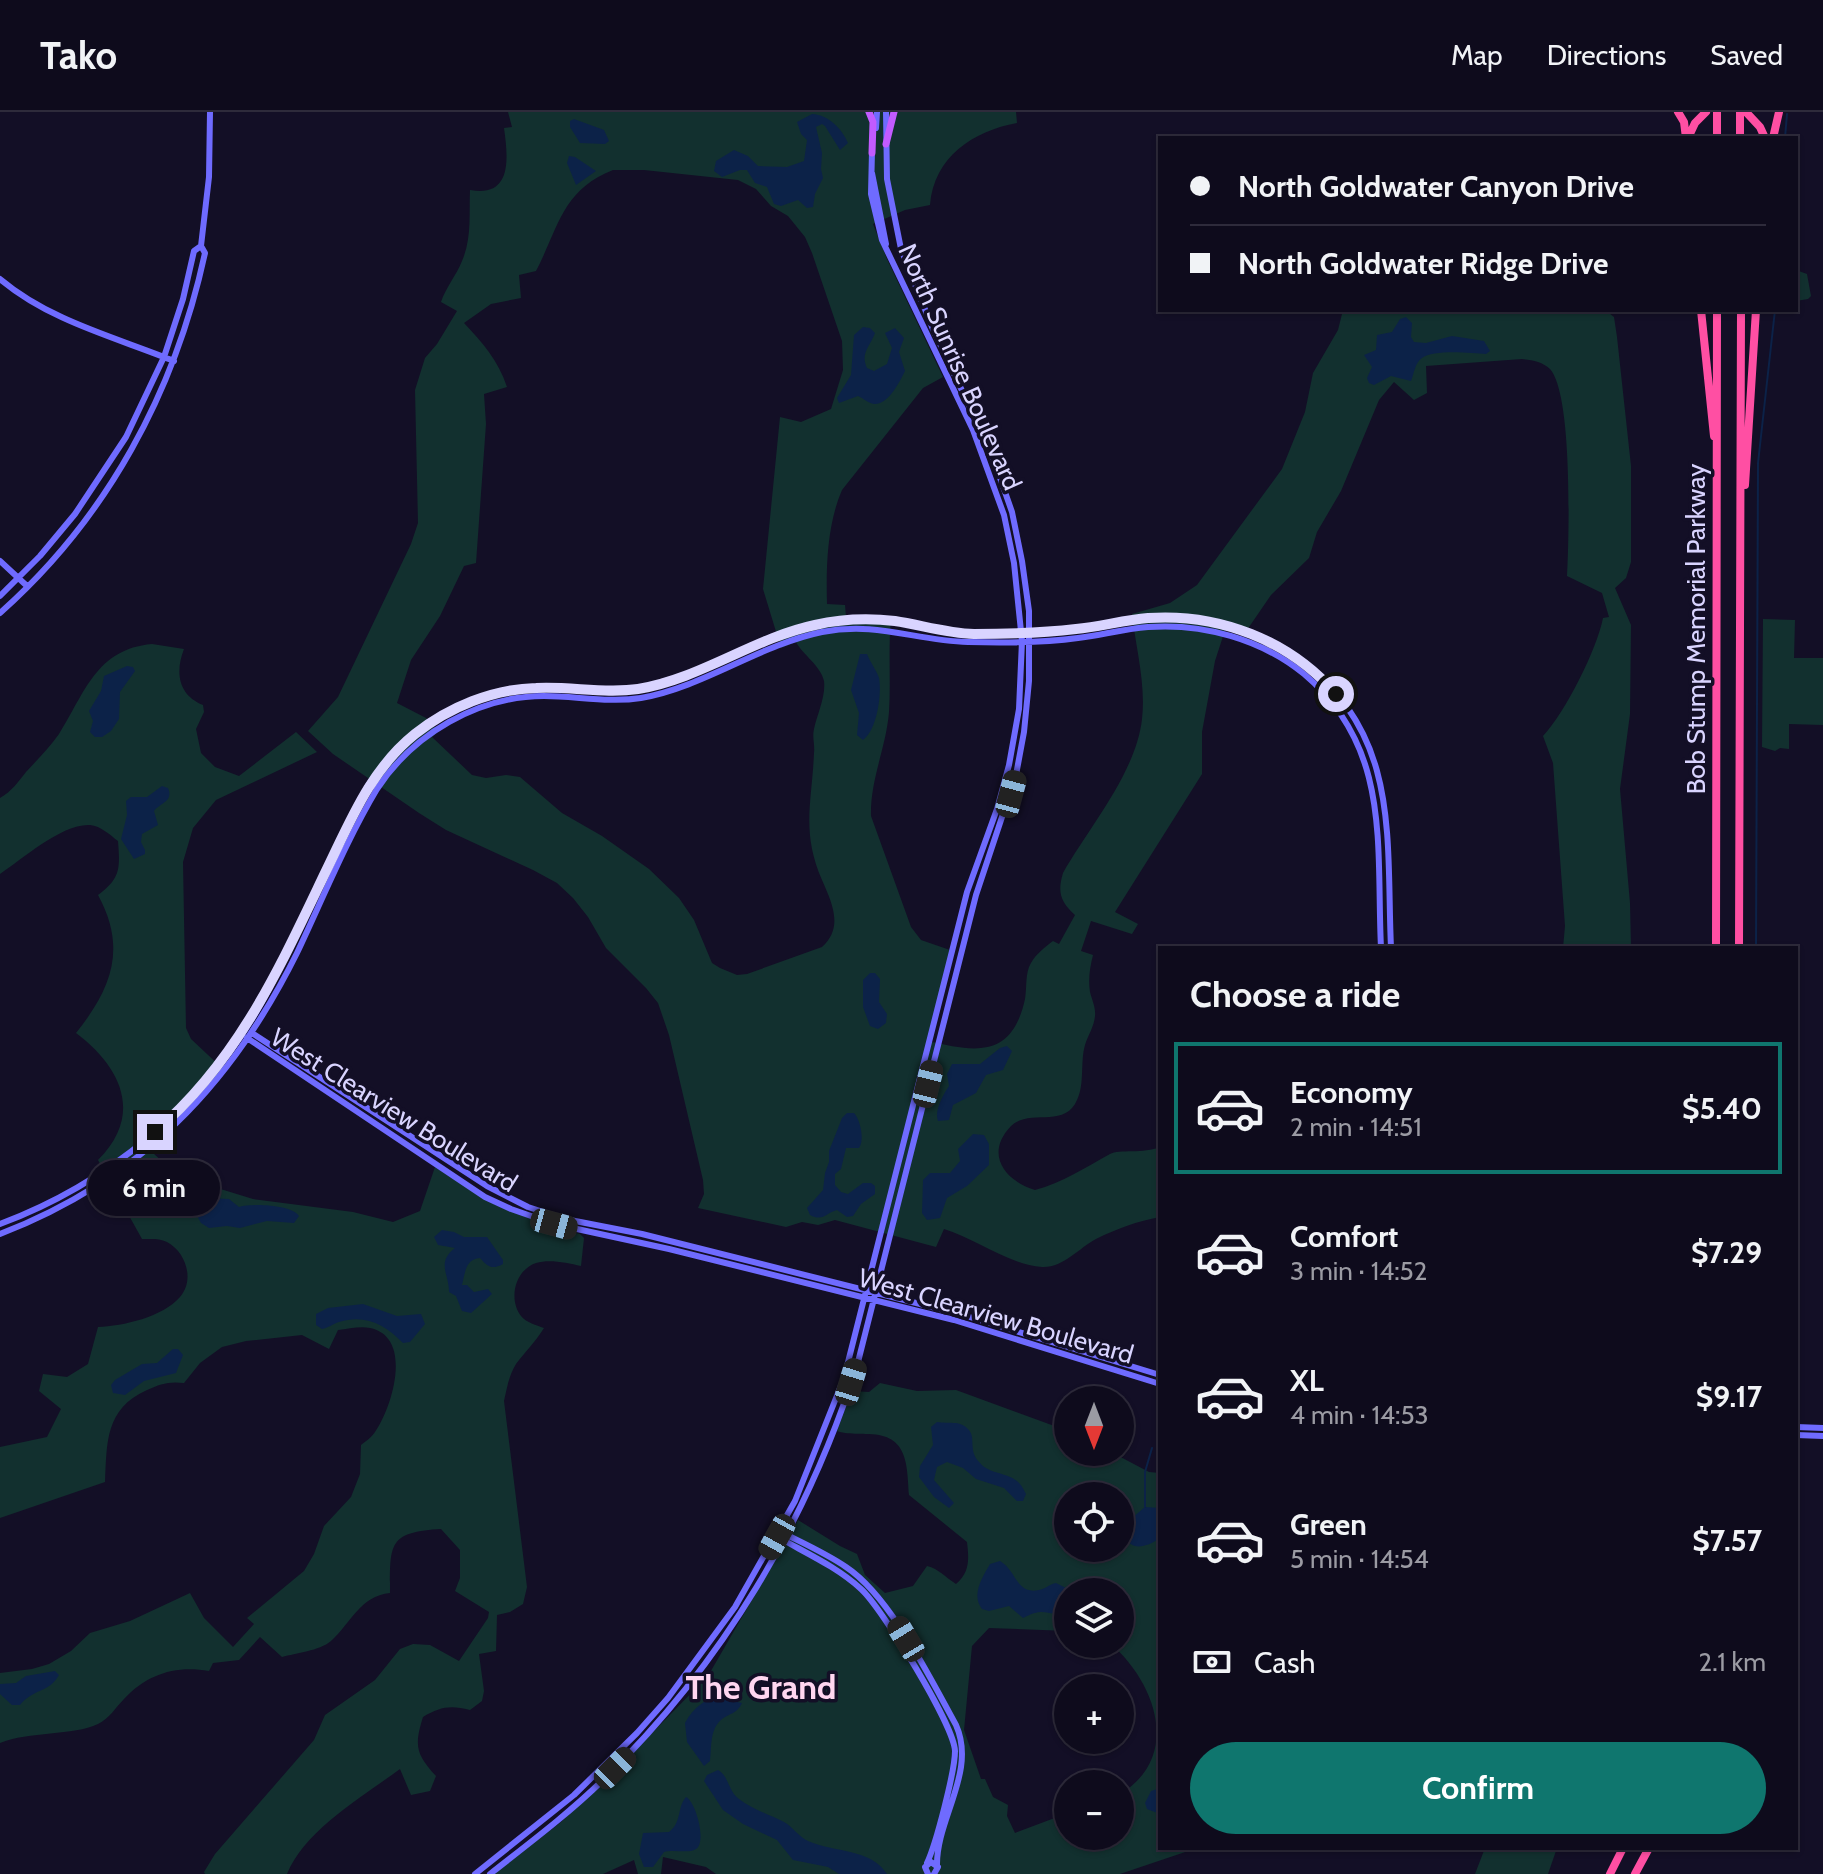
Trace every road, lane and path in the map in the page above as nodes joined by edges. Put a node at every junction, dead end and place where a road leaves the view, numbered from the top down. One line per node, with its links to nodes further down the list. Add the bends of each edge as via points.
1 (210, 112): 22 (street)
2 (869, 112): 18 (main road)
3 (877, 112): 18 (street, North Sunrise Boulevard)
4 (886, 112): 17 (street, North Sunrise Boulevard)
5 (894, 112): 17 (main road)
6 (1678, 112): 11 (highway)
7 (1706, 112): 12 (highway)
8 (1717, 112): 13 (highway)
9 (1779, 112): 16 (highway)
10 (1746, 114): 14 (highway); 15 (highway)
11 (1687, 136)
12 (1688, 136)
13 (1717, 136)
14 (1740, 136)
15 (1763, 136)
16 (1773, 136)
17 (886, 144): 20 (street, North Sunrise Boulevard)
18 (872, 153): 19 (street, North Sunrise Boulevard)
19 (871, 169): 21 (street); 23 (street, North Sunrise Boulevard, via 875,218)
20 (893, 219): 21 (street); 38 (street, North Sunrise Boulevard, via 919,297 1001,479 1022,561)
21 (882, 222): 23 (street)
22 (201, 246): 29 (street, via 194,251); 30 (street, via 202,270)
23 (886, 249): 38 (street, North Sunrise Boulevard, via 993,482)
24 (0, 279): 29 (street, via 56,315)
25 (1701, 312): 31 (highway)
26 (1717, 312): 31 (highway, Bob Stump Memorial Parkway)
27 (1741, 312): 34 (highway, Bob Stump Memorial Parkway)
28 (1756, 312): 34 (highway)
29 (164, 357): 30 (street); 33 (street, via 103,475)
30 (174, 361): 35 (street, via 135,447 101,499)
31 (1717, 451): 42 (highway, Bob Stump Memorial Parkway)
32 (0, 561): 33 (street)
33 (18, 578): 35 (street); 36 (street)
34 (1740, 585): 43 (highway, Bob Stump Memorial Parkway)
35 (27, 586): 37 (street)
36 (0, 596)
37 (0, 613)
38 (1025, 632): 39 (street, North Sunrise Boulevard); 41 (street, via 1145,618 1199,620 1275,644 1320,676 1357,723 1379,774 1387,820); 44 (street, via 963,633 865,619 830,622 785,634 661,684 626,690 516,690 446,713 412,737 369,784)
39 (1026, 641): 40 (street, via 1185,627 1243,640 1303,674 1344,719 1370,777 1377,819); 45 (street, via 963,642 883,629 834,630 790,641 642,698 521,698 485,706 439,727 396,764 377,789); 47 (street, North Sunrise Boulevard, via 1009,765 967,892); 47 (street, North Sunrise Boulevard, via 1027,712 1016,775 976,895)
40 (1381, 946)
41 (1391, 946)
42 (1716, 946)
43 (1739, 946)
44 (244, 1031): 45 (street, West Clearview Boulevard); 46 (street, West Clearview Boulevard); 48 (street, via 210,1077 134,1150 77,1188)
45 (253, 1033): 46 (street); 49 (street, West Clearview Boulevard, via 487,1186)
46 (248, 1041): 49 (street, West Clearview Boulevard, via 485,1197 523,1214); 51 (street, via 188,1114 139,1157 64,1205)
47 (890, 1215): 50 (street, North Sunrise Boulevard)
48 (0, 1224)
49 (573, 1225): 52 (street, West Clearview Boulevard, via 642,1234); 54 (street, West Clearview Boulevard)
50 (886, 1233): 52 (street, North Sunrise Boulevard); 53 (street, North Sunrise Boulevard)
51 (0, 1234)
52 (868, 1290): 53 (street, West Clearview Boulevard); 54 (street, North Sunrise Boulevard)
53 (876, 1292): 55 (street, North Sunrise Boulevard); 56 (street, West Clearview Boulevard)
54 (866, 1298): 55 (street, West Clearview Boulevard); 57 (street, North Sunrise Boulevard)
55 (874, 1300): 57 (street, North Sunrise Boulevard); 58 (street, West Clearview Boulevard)
56 (1158, 1374)
57 (848, 1380): 63 (street, North Sunrise Boulevard, via 825,1455); 69 (street, North Sunrise Boulevard, via 785,1522 702,1654 637,1733 574,1795)
58 (1158, 1383)
59 (1798, 1427): 60 (street)
60 (1823, 1428)
61 (1798, 1435): 62 (street)
62 (1823, 1436)
63 (784, 1537): 64 (street, via 861,1589 891,1621); 70 (street, North Sunrise Boulevard, via 725,1637 643,1739 580,1801)
64 (936, 1697): 67 (street, via 955,1751); 68 (street, via 960,1734 962,1752)
65 (1622, 1850): 73 (highway)
66 (1648, 1850): 74 (highway)
67 (927, 1863): 68 (street); 71 (street)
68 (937, 1866): 72 (street)
69 (475, 1874)
70 (490, 1874)
71 (928, 1874)
72 (934, 1874)
73 (1610, 1874)
74 (1635, 1874)

